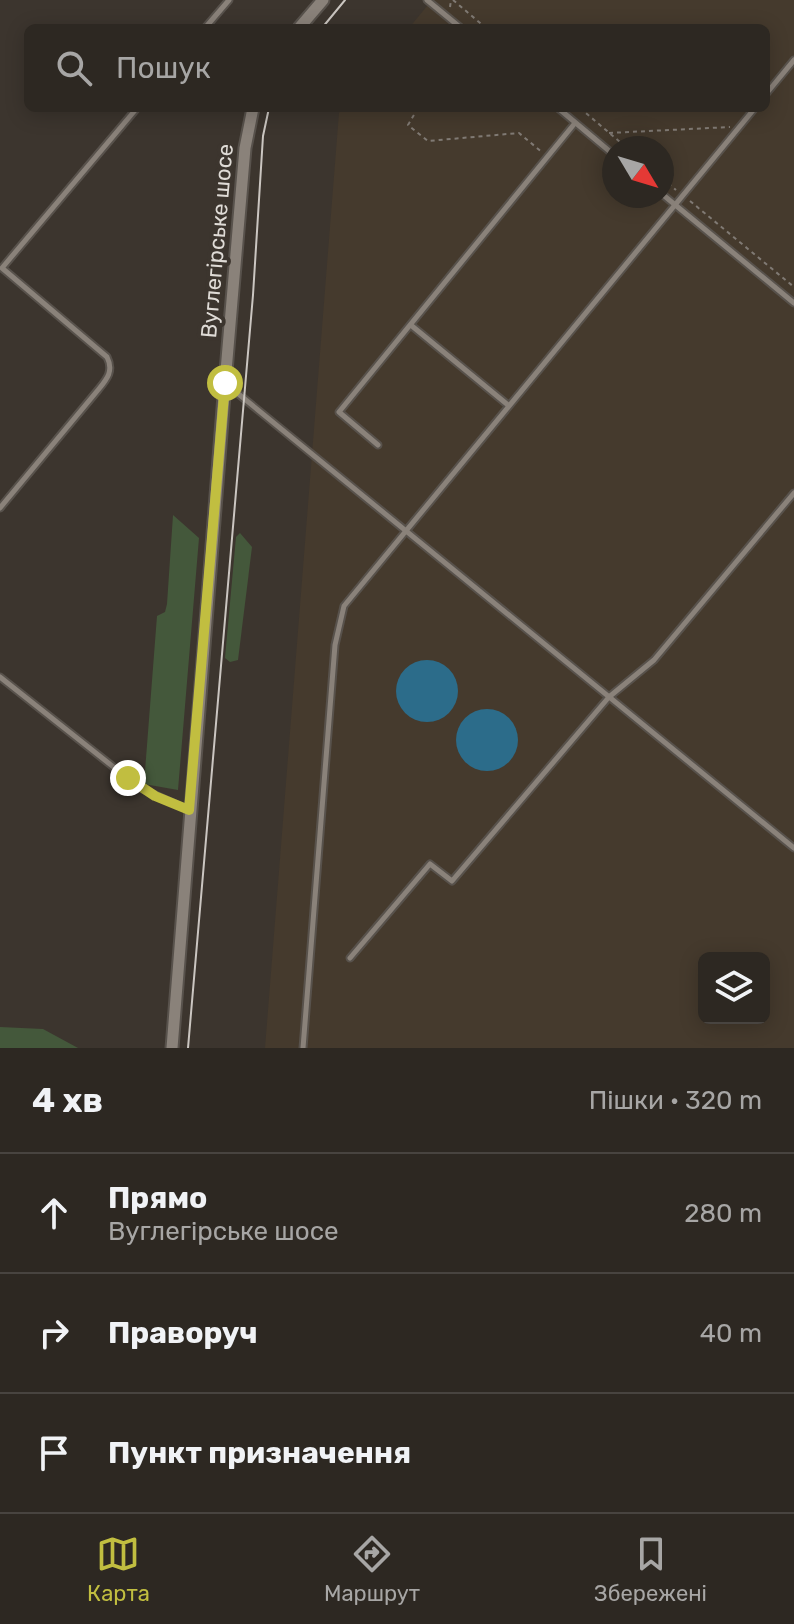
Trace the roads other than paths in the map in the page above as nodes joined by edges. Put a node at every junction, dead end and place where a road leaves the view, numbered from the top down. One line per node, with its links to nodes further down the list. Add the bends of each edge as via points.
1 (229, 0): 4 (lane)
2 (323, 0): 5 (street)
3 (427, 0): 6 (lane)
4 (208, 24)
5 (302, 24)
6 (456, 24)
7 (794, 60): 8 (lane)
8 (770, 89)
9 (134, 112): 23 (lane, via 2,268 107,357 111,372)
10 (252, 112): 19 (street, Вуглегірське шосе)
11 (563, 112): 13 (lane)
12 (752, 112): 15 (lane)
13 (575, 123): 14 (lane); 18 (lane)
14 (602, 145)
15 (674, 204): 17 (lane)
16 (671, 208): 20 (lane)
17 (794, 303)
18 (412, 326): 20 (lane); 21 (lane, via 339,412)
19 (225, 383): 24 (lane); 27 (street, Вуглегірське шосе)
20 (508, 405): 24 (lane)
21 (378, 445)
22 (794, 493): 26 (lane, via 654,660)
23 (0, 508)
24 (404, 530): 26 (lane); 31 (lane, via 349,597 337,630)
25 (0, 677): 27 (lane, via 140,788)
26 (609, 697): 28 (lane); 29 (lane, via 452,881 430,864)
27 (189, 810): 30 (street, Вуглегірське шосе)
28 (794, 848)
29 (350, 958)
30 (172, 1048)
31 (303, 1048)

